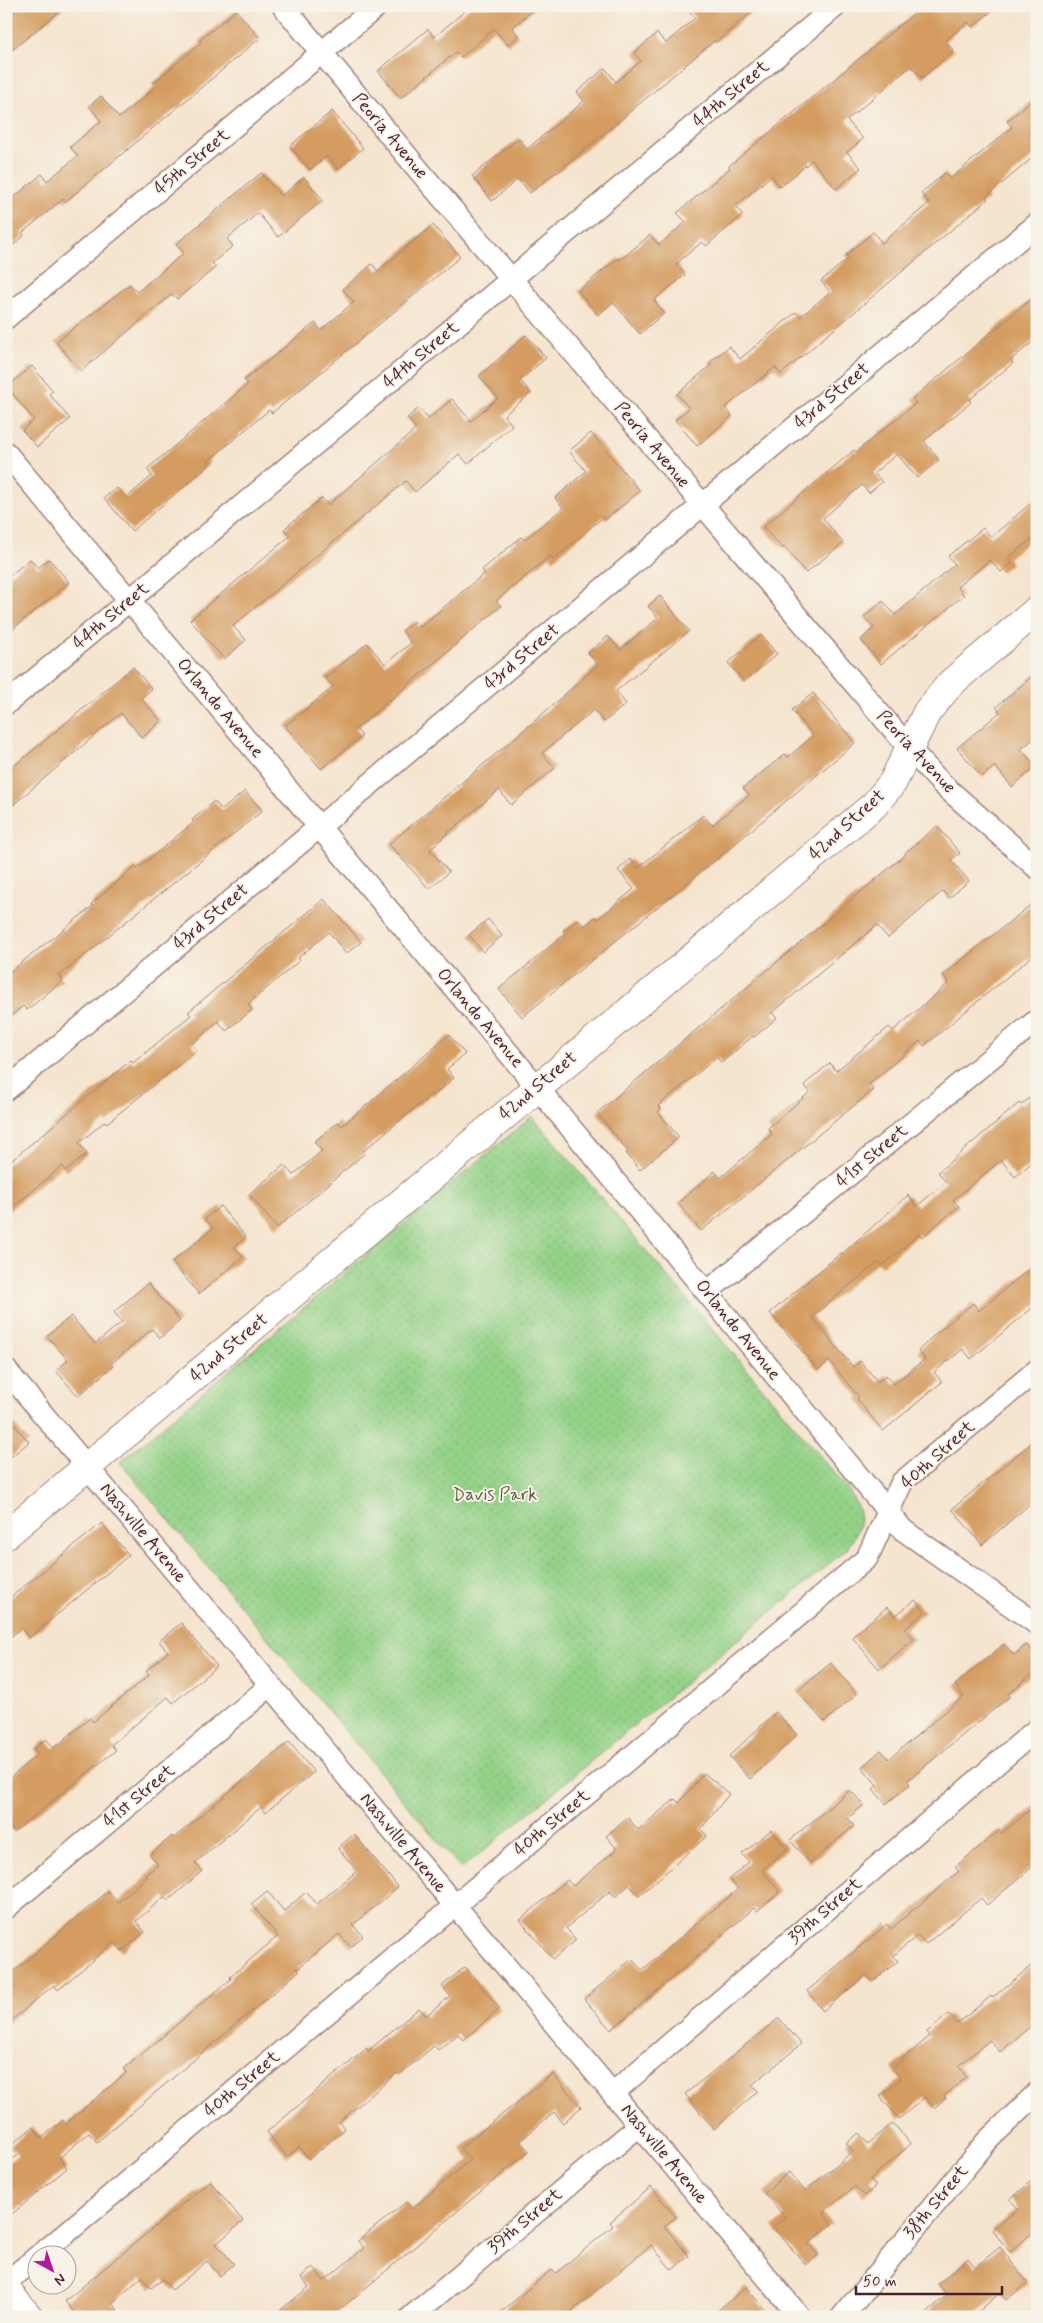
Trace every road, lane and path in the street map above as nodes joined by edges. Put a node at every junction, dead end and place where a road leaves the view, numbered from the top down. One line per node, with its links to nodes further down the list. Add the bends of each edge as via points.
1 (283, 6): 4 (street, Peoria Avenue)
2 (377, 6): 4 (street, 45th Street)
3 (836, 6): 6 (street, 44th Street)
4 (322, 53): 6 (street, Peoria Avenue); 7 (street, 45th Street)
5 (1037, 224): 9 (street, 43rd Street)
6 (511, 279): 9 (street, Peoria Avenue); 10 (street, 44th Street)
7 (6, 318)
8 (6, 453): 10 (street, Orlando Avenue)
9 (702, 505): 13 (street, Peoria Avenue); 14 (street, 43rd Street)
10 (130, 600): 12 (street, 44th Street); 14 (street, Orlando Avenue)
11 (1037, 610): 13 (street, 42nd Street, via 951,682 927,712)
12 (6, 704)
13 (909, 748): 15 (street, Peoria Avenue, via 941,783); 17 (street, 42nd Street, via 893,782 874,805)
14 (320, 827): 17 (street, Orlando Avenue); 18 (street, 43rd Street)
15 (1037, 868)
16 (1037, 1020): 19 (street, 41st Street)
17 (537, 1087): 19 (street, Orlando Avenue); 22 (street, 42nd Street)
18 (6, 1090)
19 (707, 1292): 23 (street, Orlando Avenue)
20 (6, 1370): 22 (street, Nashville Avenue)
21 (1037, 1370): 23 (street, 40th Street, via 902,1482)
22 (88, 1467): 24 (street, 42nd Street); 26 (street, Nashville Avenue)
23 (887, 1511): 25 (street, Orlando Avenue, via 903,1530); 28 (street, 40th Street, via 867,1558)
24 (6, 1534)
25 (1037, 1624)
26 (271, 1685): 28 (street, Nashville Avenue); 29 (street, 41st Street)
27 (1037, 1729): 30 (street, 39th Street)
28 (455, 1905): 30 (street, Nashville Avenue); 33 (street, 40th Street)
29 (6, 1908)
30 (613, 2093): 32 (street, Nashville Avenue)
31 (1037, 2093): 40 (street, 38th Street, via 987,2140)
32 (640, 2125): 38 (street, 39th Street); 39 (street, Nashville Avenue)
33 (50, 2246)
34 (28, 2264): 35 (street, 40th Street)
35 (6, 2283)
36 (6, 2290): 37 (street)
37 (29, 2317)
38 (412, 2317)
39 (800, 2317)
40 (842, 2317)

